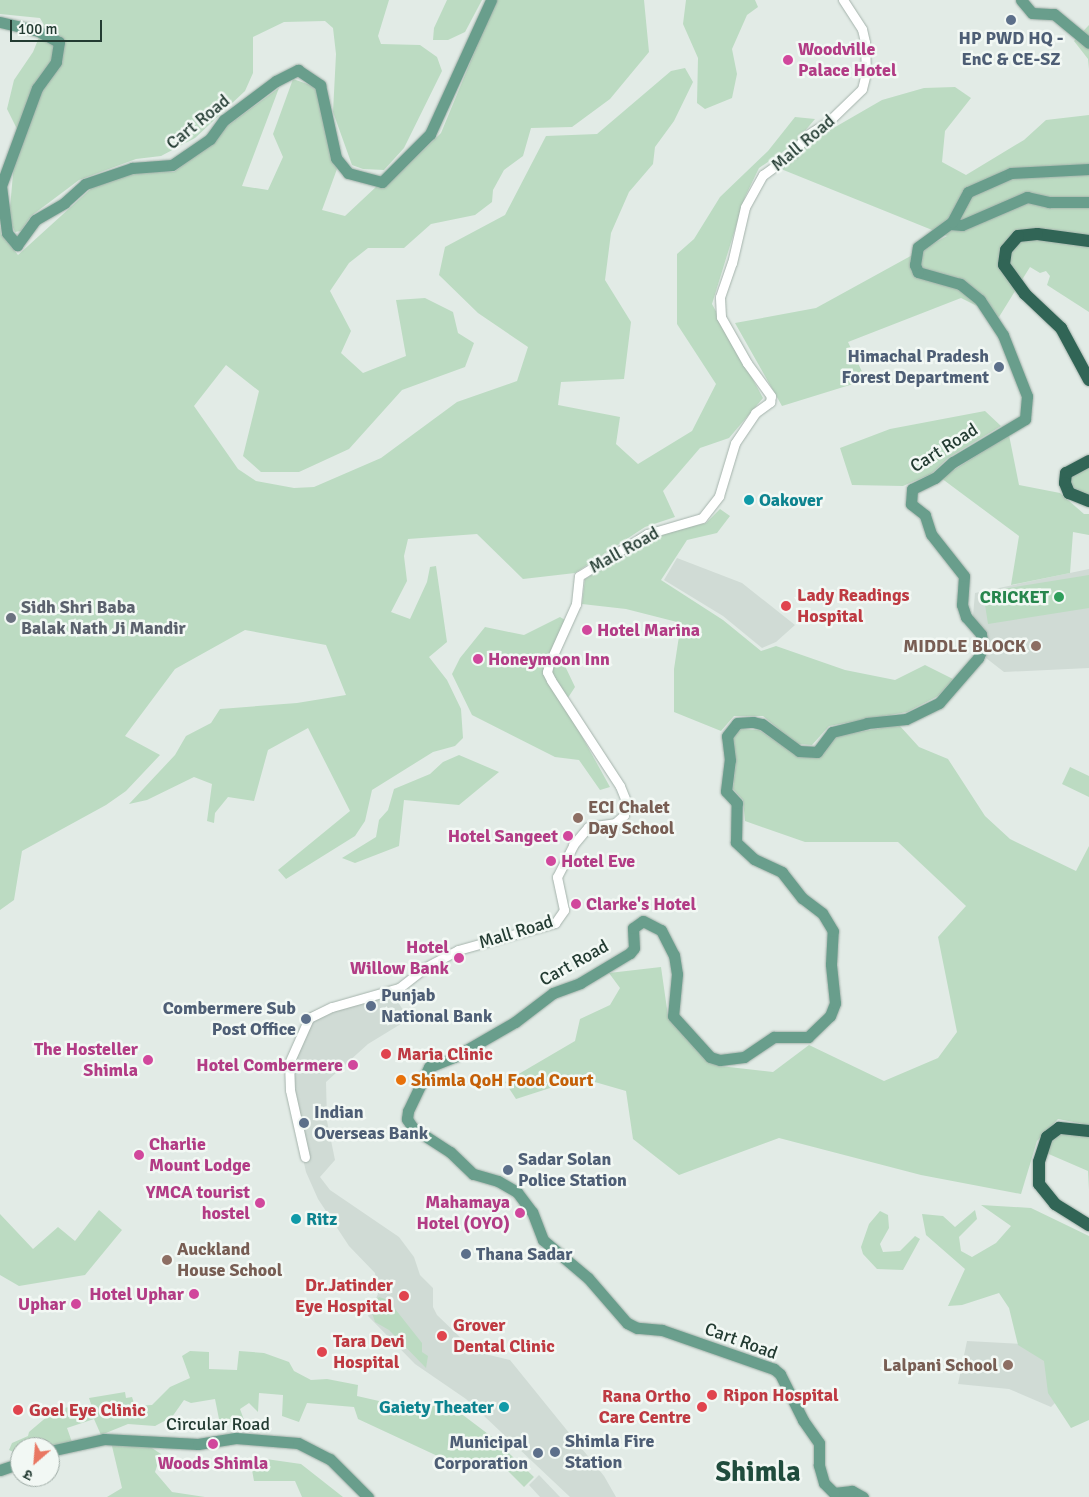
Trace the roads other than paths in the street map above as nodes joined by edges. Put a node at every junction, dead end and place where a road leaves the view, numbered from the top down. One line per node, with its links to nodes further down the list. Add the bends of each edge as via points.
1 (491, 0): 4 (main road, Cart Road, via 430,134 382,182 348,173 336,158 320,85 298,70 276,81 224,120 210,139 172,165 132,168 85,184 35,220 17,245 7,233 1,186 38,88 56,62 59,42 36,30)
2 (844, 0): 14 (street, Mall Road, via 862,29 865,42 866,73 862,90 828,122 804,137 797,150 763,175 746,207 720,297 721,317 747,363 771,396 770,402 755,413 735,443 719,496 702,518 647,534 579,576 576,604 549,664 551,680 620,786 626,801 624,815 615,823 588,827 573,845 557,877 564,910 555,923 458,950 426,967 399,988 332,1007 309,1018 290,1064 290,1090)
3 (1021, 0): 5 (main road, via 1032,13 1054,14)
4 (0, 22)
5 (1089, 43)
6 (1089, 169): 8 (main road, Cart Road, via 1012,173 968,192)
7 (1089, 202): 8 (main road, Cart Road, via 1049,202 1027,197 962,225)
8 (950, 224): 18 (main road, Cart Road, via 918,247 915,265 918,272 960,284 980,300 1003,335 1028,396 1024,419 952,462 935,478 912,489 911,504 925,515 931,534 964,576 962,604 966,617 981,634 983,647 978,658 939,703 906,719 867,723 832,732 816,752 799,751 762,724 753,722 737,723 727,736 730,760 726,791 737,803 736,842 754,859 782,872 802,898 822,913 833,931 831,964 835,1003 830,1016 808,1037 774,1037 744,1058 710,1058 673,1016 677,974 674,955 661,930 643,921 633,928 634,948 630,953 580,983 553,992 515,1022 456,1056 429,1067 409,1102 407,1119 413,1128 450,1152 474,1174 498,1181 517,1192 532,1212 543,1240 588,1278 627,1323 638,1328 662,1330 774,1369 785,1380 803,1420 819,1443 819,1465 824,1483 834,1493 852,1491)
9 (1089, 241): 10 (highway, via 1037,234 1018,236 1006,250 1004,265 1025,294 1061,328)
10 (1089, 380)
11 (1089, 461): 12 (highway, via 1066,473 1065,483 1069,492)
12 (1089, 501)
13 (1089, 1131): 15 (highway, via 1059,1128 1047,1137 1039,1162 1039,1184 1054,1204)
14 (305, 1157)
15 (1089, 1225)
16 (60, 1449): 17 (main road, Circular Road, via 111,1438 198,1444 236,1438 298,1443 330,1460)
17 (368, 1497)
18 (862, 1497)

